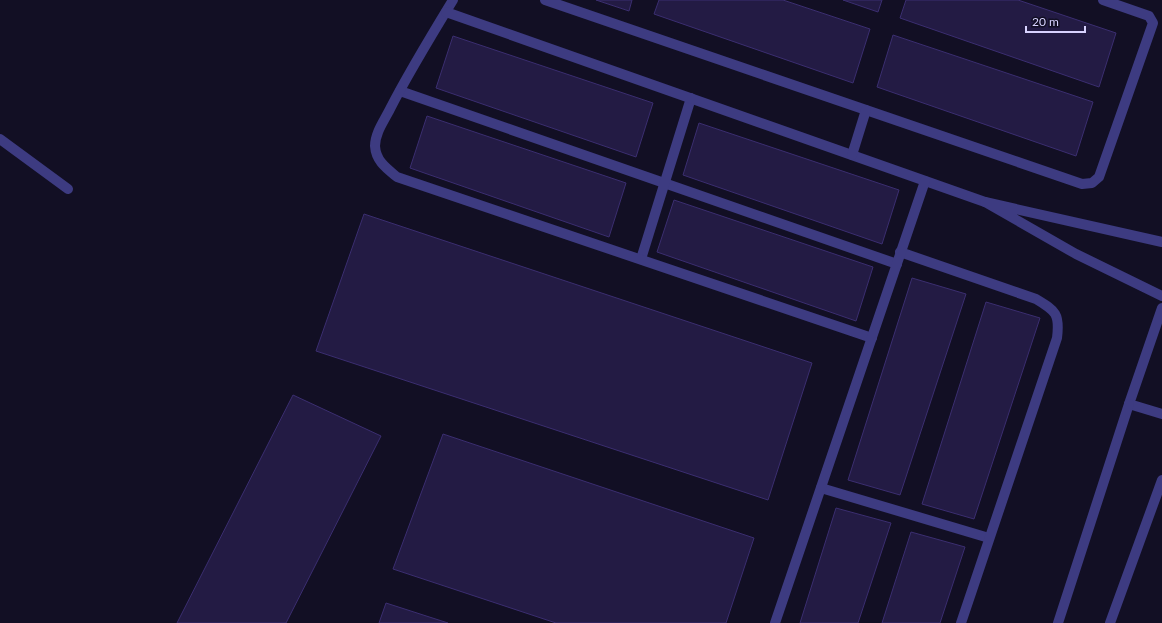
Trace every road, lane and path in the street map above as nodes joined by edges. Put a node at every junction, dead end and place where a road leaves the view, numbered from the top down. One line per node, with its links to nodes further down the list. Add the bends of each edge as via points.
1 (452, 0): 4 (street)
2 (545, 0): 7 (street)
3 (1103, 0): 7 (street, via 1149,16 1153,23 1099,177 1092,183 1082,184)
4 (446, 12): 5 (street); 6 (street)
5 (400, 91): 11 (street); 16 (street, via 377,133 375,146 383,166 398,177)
6 (691, 98): 9 (street); 11 (street)
7 (866, 110): 9 (street)
8 (0, 139): 12 (street)
9 (852, 155): 10 (street)
10 (925, 181): 13 (street); 15 (street)
11 (664, 184): 16 (street); 17 (street)
12 (68, 189)
13 (985, 202): 14 (street); 18 (street, via 1076,254)
14 (1162, 242)
15 (900, 252): 17 (street); 25 (street, via 1036,299 1055,313 1059,322 1057,338)
16 (641, 259): 20 (street)
17 (897, 264): 20 (street)
18 (1162, 296)
19 (1162, 308): 21 (street)
20 (872, 338): 24 (street)
21 (1130, 404): 22 (street); 28 (street)
22 (1162, 414)
23 (1162, 480): 29 (street)
24 (821, 488): 25 (street); 26 (street)
25 (989, 538): 27 (street)
26 (775, 623)
27 (961, 623)
28 (1058, 623)
29 (1110, 623)

